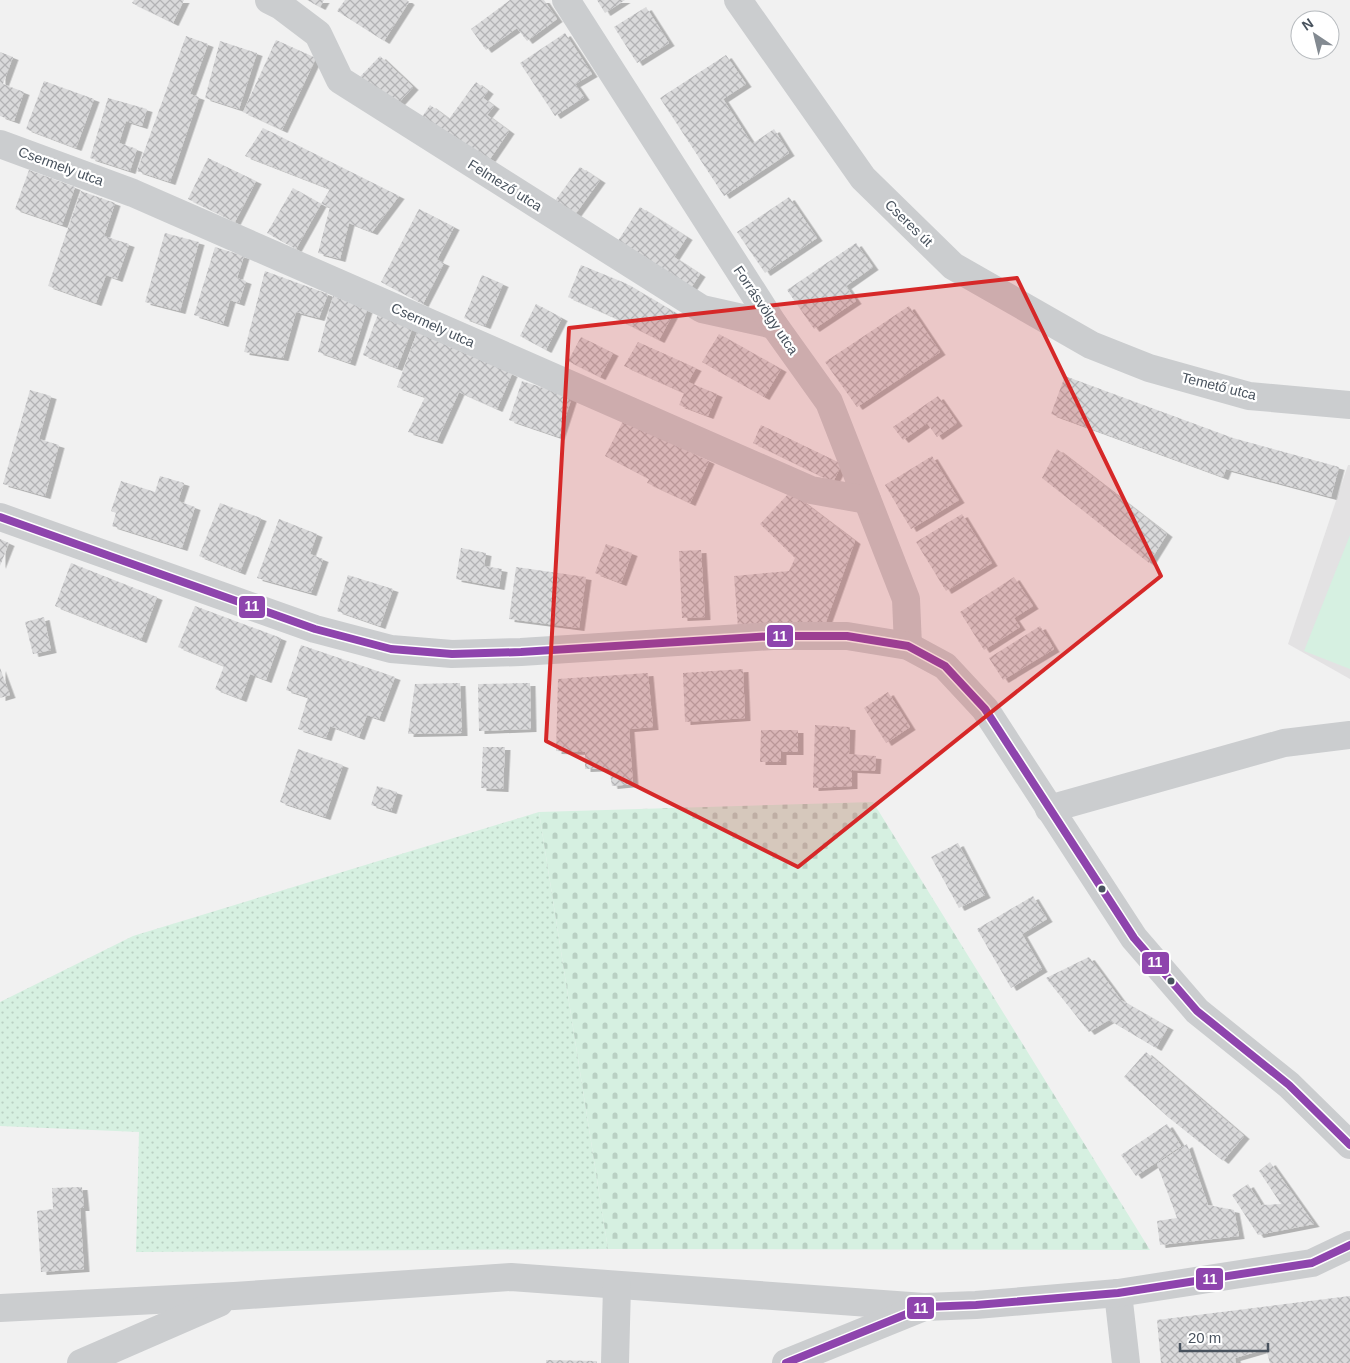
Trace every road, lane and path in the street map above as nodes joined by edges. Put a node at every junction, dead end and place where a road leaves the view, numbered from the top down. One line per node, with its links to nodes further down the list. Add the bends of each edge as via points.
1 (269, 0): 5 (street, Felmező utca, via 318,34 340,80 702,309)
2 (566, 0): 5 (street, Forrásvölgy utca)
3 (738, 0): 6 (street, Cseres út, via 863,178 953,266 1092,345)
4 (0, 144): 8 (street, Csermely utca, via 133,193 811,490)
5 (774, 325): 8 (street, Forrásvölgy utca, via 829,402)
6 (1149, 368): 7 (street, Temető utca, via 1250,396)
7 (1350, 404)
8 (867, 500): 10 (street, Forrásvölgy utca, via 906,599)
9 (0, 517): 10 (street, via 315,629 391,649 452,654 521,652 773,636 847,636)
10 (908, 646): 12 (street, via 945,666 985,709)
11 (1350, 735): 12 (street, via 1284,743)
12 (1049, 808): 13 (street, via 1134,938 1197,1011 1289,1085)
13 (1350, 1145)
14 (1350, 1245): 16 (street, via 1312,1263)
15 (617, 1286): 17 (street, via 511,1277); 19 (street); 21 (street)
16 (1118, 1293): 19 (street); 23 (street)
17 (234, 1296): 18 (street); 20 (street)
18 (0, 1308)
19 (924, 1308): 22 (street)
20 (81, 1363)
21 (615, 1363)
22 (786, 1363)
23 (1126, 1363)

